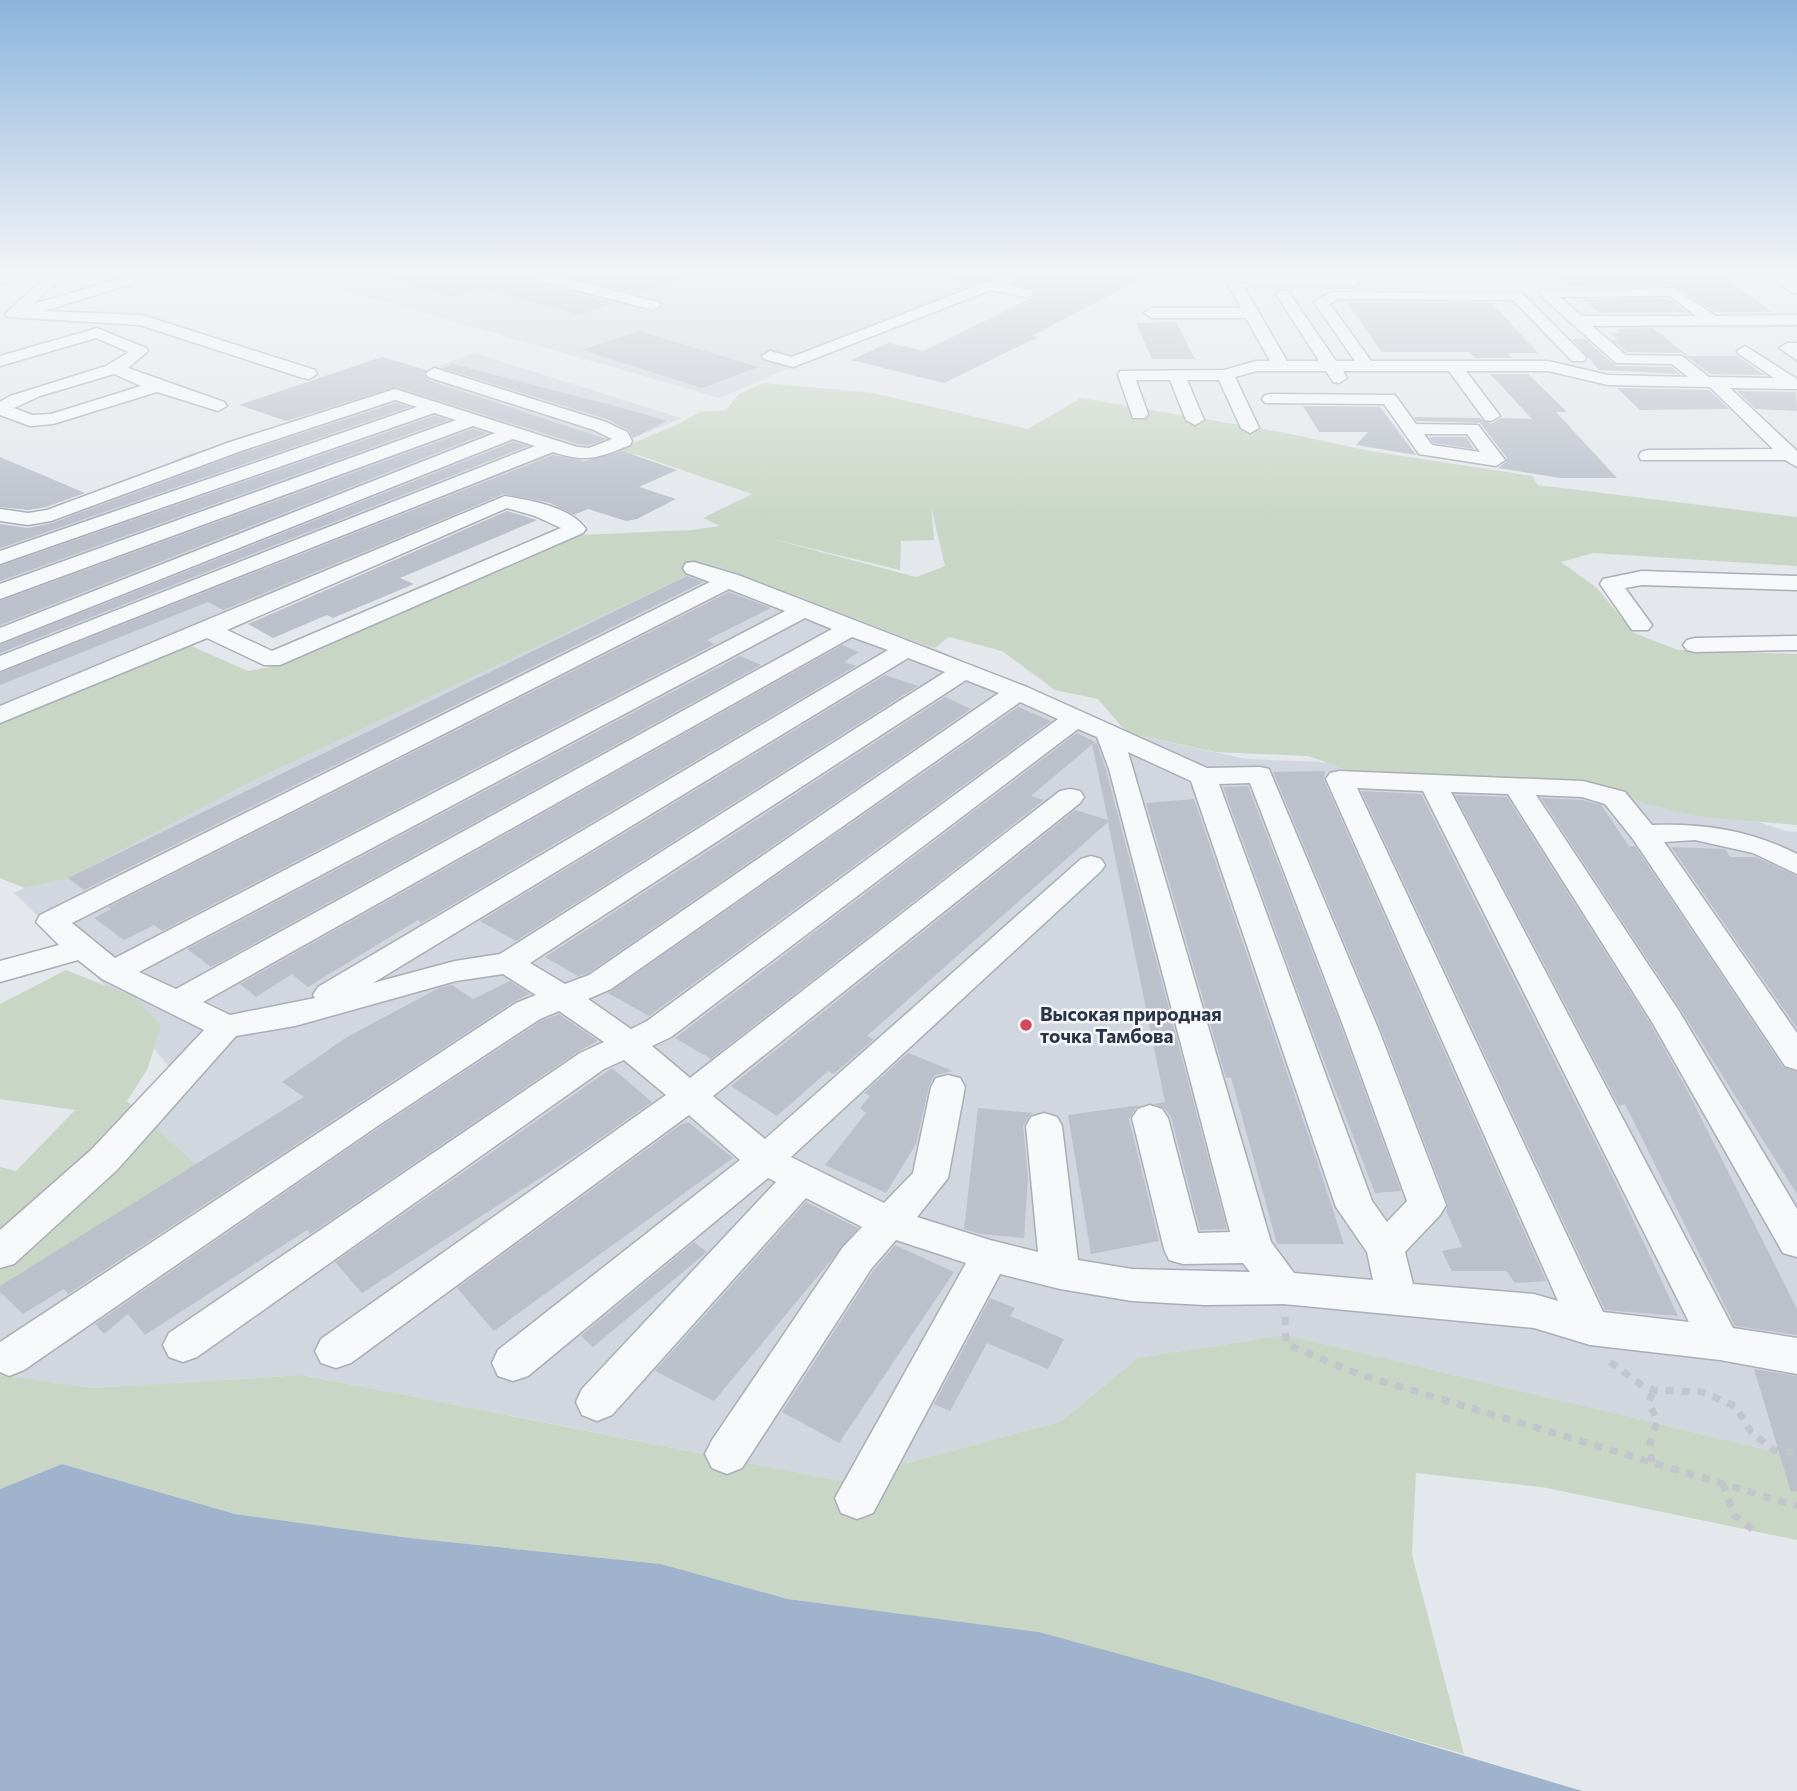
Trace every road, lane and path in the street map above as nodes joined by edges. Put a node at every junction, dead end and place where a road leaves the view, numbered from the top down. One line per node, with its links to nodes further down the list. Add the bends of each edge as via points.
1 (19, 356): 15 (lane)
2 (137, 356): 20 (lane)
3 (252, 356): 22 (lane)
4 (770, 356): 5 (lane, via 793,362)
5 (809, 356)
6 (1275, 356): 19 (lane)
7 (1325, 356): 17 (lane)
8 (1359, 356): 16 (lane)
9 (1575, 356): 14 (lane)
10 (1617, 356): 11 (lane, via 1622,360)
11 (1634, 356)
12 (1678, 356): 25 (lane)
13 (1752, 356): 26 (lane)
14 (1577, 358)
15 (0, 361)
16 (1365, 364): 17 (lane); 18 (lane)
17 (1332, 365): 19 (lane); 29 (lane)
18 (1453, 365): 25 (lane, via 1548,366 1608,380); 34 (lane)
19 (1282, 367): 24 (lane, via 1256,366)
20 (113, 368): 27 (lane); 32 (lane, via 15,397)
21 (433, 373): 40 (lane, via 600,426 623,439 591,454)
22 (309, 374)
23 (1176, 375): 24 (lane); 33 (lane, via 1126,375); 36 (lane)
24 (1225, 375): 37 (lane)
25 (1709, 382): 26 (lane); 42 (lane)
26 (1795, 384)
27 (157, 386): 30 (lane); 32 (lane, via 53,419 30,421)
28 (1271, 399): 29 (lane)
29 (1350, 399): 38 (lane, via 1389,399)
30 (218, 406)
31 (433, 407): 35 (lane); 43 (lane, via 395,394 51,515 28,519); 44 (lane)
32 (0, 409)
33 (1139, 414)
34 (1491, 416)
35 (472, 420): 39 (lane); 48 (lane)
36 (1195, 420)
37 (1250, 428)
38 (1412, 429)
39 (511, 433): 40 (lane); 53 (lane)
40 (552, 446): 57 (lane)
41 (1648, 456): 42 (lane)
42 (1793, 458)
43 (0, 514)
44 (0, 558)
45 (694, 568): 46 (lane)
46 (730, 580): 49 (lane); 70 (lane, via 51,922)
47 (1797, 583): 50 (lane, via 1642,578 1611,584)
48 (0, 592)
49 (804, 610): 51 (lane); 73 (lane)
50 (1640, 625)
51 (851, 628): 56 (lane); 75 (lane)
52 (208, 630): 52 (lane, via 272,660 576,529 522,504 505,502); 60 (lane)
53 (0, 636)
54 (1797, 643): 55 (lane)
55 (1695, 645)
56 (907, 649): 58 (lane); 76 (lane)
57 (0, 664)
58 (964, 671): 59 (lane); 71 (lane)
59 (1018, 692): 61 (lane); 74 (lane, via 600,982)
60 (0, 715)
61 (1076, 718): 62 (lane); 78 (lane, via 659,1030)
62 (1108, 733): 63 (lane); 88 (lane, via 1122,769)
63 (1203, 776): 89 (lane, via 1355,1207); 89 (lane, via 1260,775 1361,1028 1427,1205)
64 (1432, 782): 65 (lane); 95 (lane, via 1339,779); 96 (lane)
65 (1516, 786): 67 (lane, via 1583,789 1615,798); 87 (lane, via 1667,1019)
66 (1070, 797): 81 (lane)
67 (1644, 834): 69 (lane, via 1695,832 1762,847); 79 (lane)
68 (1091, 864): 84 (lane)
69 (1797, 865)
70 (83, 947): 72 (lane); 73 (lane)
71 (508, 963): 74 (lane); 76 (lane, via 455,971)
72 (0, 972)
73 (113, 972): 75 (lane)
74 (564, 997): 78 (lane); 100 (lane, via 528,1011 367,1115)
75 (175, 1004): 77 (lane)
76 (295, 1015): 77 (lane)
77 (226, 1027): 90 (lane, via 104,1160)
78 (630, 1044): 81 (lane); 97 (lane, via 592,1061)
79 (1797, 1058)
80 (948, 1087): 86 (lane, via 930,1178)
81 (690, 1096): 84 (lane); 98 (lane)
82 (1150, 1118): 88 (lane, via 1183,1249)
83 (1044, 1126): 92 (lane)
84 (765, 1160): 85 (lane); 101 (lane)
85 (801, 1179): 86 (lane); 103 (lane)
86 (889, 1223): 91 (lane); 105 (lane, via 857,1258)
87 (1797, 1242)
88 (1253, 1247): 93 (lane)
89 (1385, 1248): 94 (lane)
90 (0, 1253)
91 (990, 1256): 92 (lane); 108 (lane)
92 (1060, 1273): 93 (lane, via 1132,1285)
93 (1283, 1288): 94 (lane); 106 (path, via 1286,1344 1361,1374)
94 (1398, 1298): 95 (lane, via 1534,1311)
95 (1590, 1328): 96 (lane); 102 (path, via 1606,1359)
96 (1720, 1343): 99 (lane)
97 (183, 1345)
98 (336, 1351)
99 (1797, 1356)
100 (9, 1358)
101 (513, 1363)
102 (1654, 1390): 104 (path, via 1702,1392 1735,1406 1751,1432 1773,1450); 106 (path, via 1649,1401 1657,1422 1650,1443)
103 (597, 1402)
104 (1797, 1453)
105 (727, 1454)
106 (1652, 1462): 107 (path)
107 (1723, 1484): 109 (path); 110 (path, via 1734,1515)
108 (857, 1499)
109 (1797, 1506)
110 (1756, 1532)

